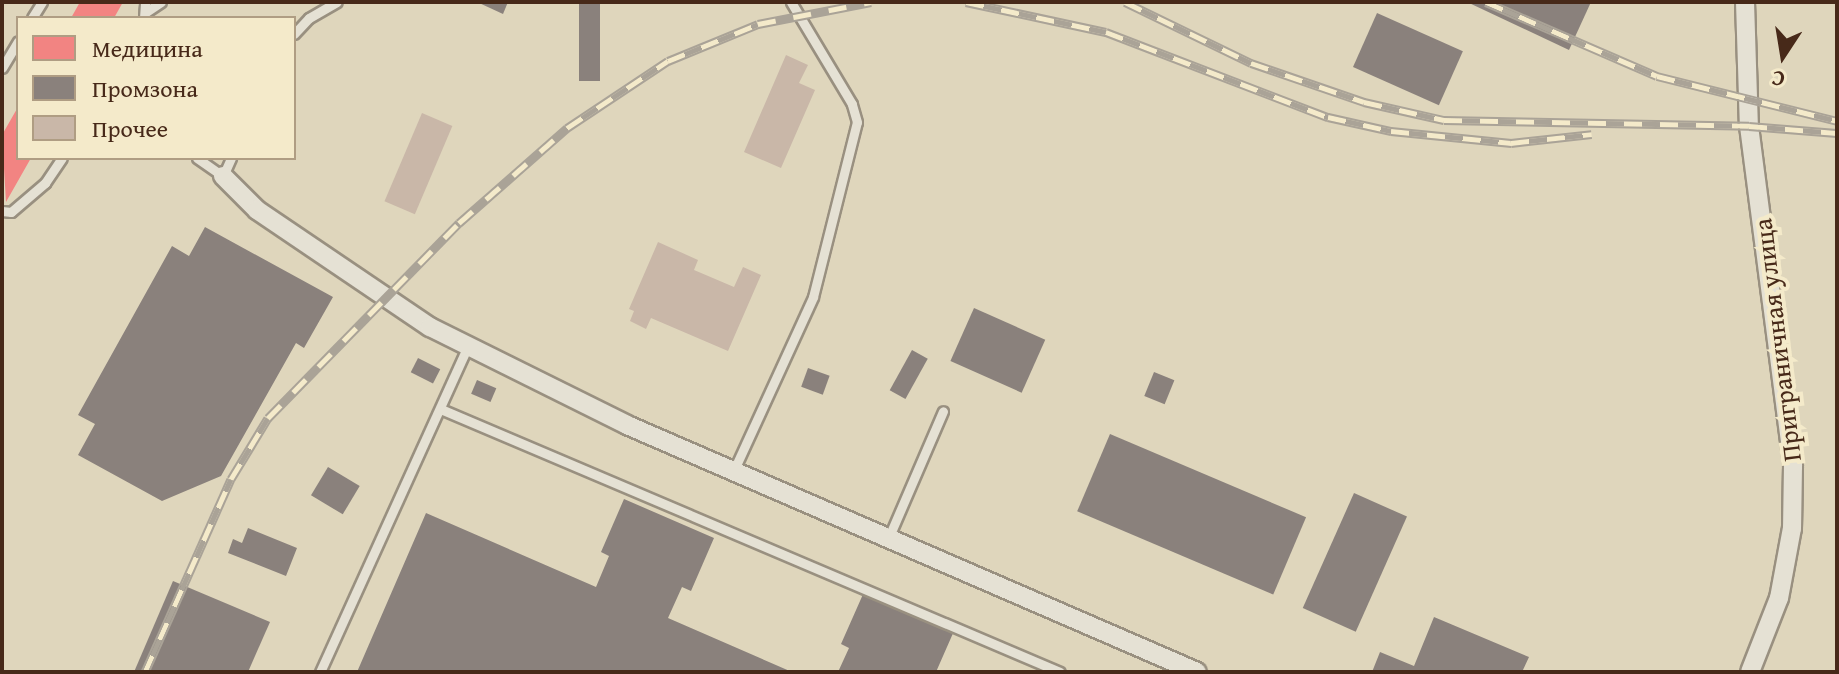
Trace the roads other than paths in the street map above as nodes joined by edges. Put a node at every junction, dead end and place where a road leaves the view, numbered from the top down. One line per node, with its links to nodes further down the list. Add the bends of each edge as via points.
1 (161, 2): 5 (lane)
2 (337, 2): 6 (lane)
3 (791, 2): 17 (lane, via 852,104 857,122 821,275)
4 (1745, 2): 22 (street, Приграничная улица, via 1749,126 1793,466 1792,528 1779,598)
5 (145, 11)
6 (296, 32)
7 (16, 44): 8 (lane)
8 (2, 68)
9 (61, 160): 13 (lane, via 45,183 11,212)
10 (200, 160): 12 (lane)
11 (230, 160): 12 (lane)
12 (223, 176): 14 (street, via 257,210 384,298)
13 (2, 211)
14 (468, 346): 15 (lane); 17 (street)
15 (443, 410): 19 (lane); 20 (lane)
16 (943, 411): 18 (lane)
17 (733, 472): 18 (street)
18 (888, 539): 21 (street)
19 (320, 672)
20 (1060, 672)
21 (1197, 672)
22 (1750, 672)

